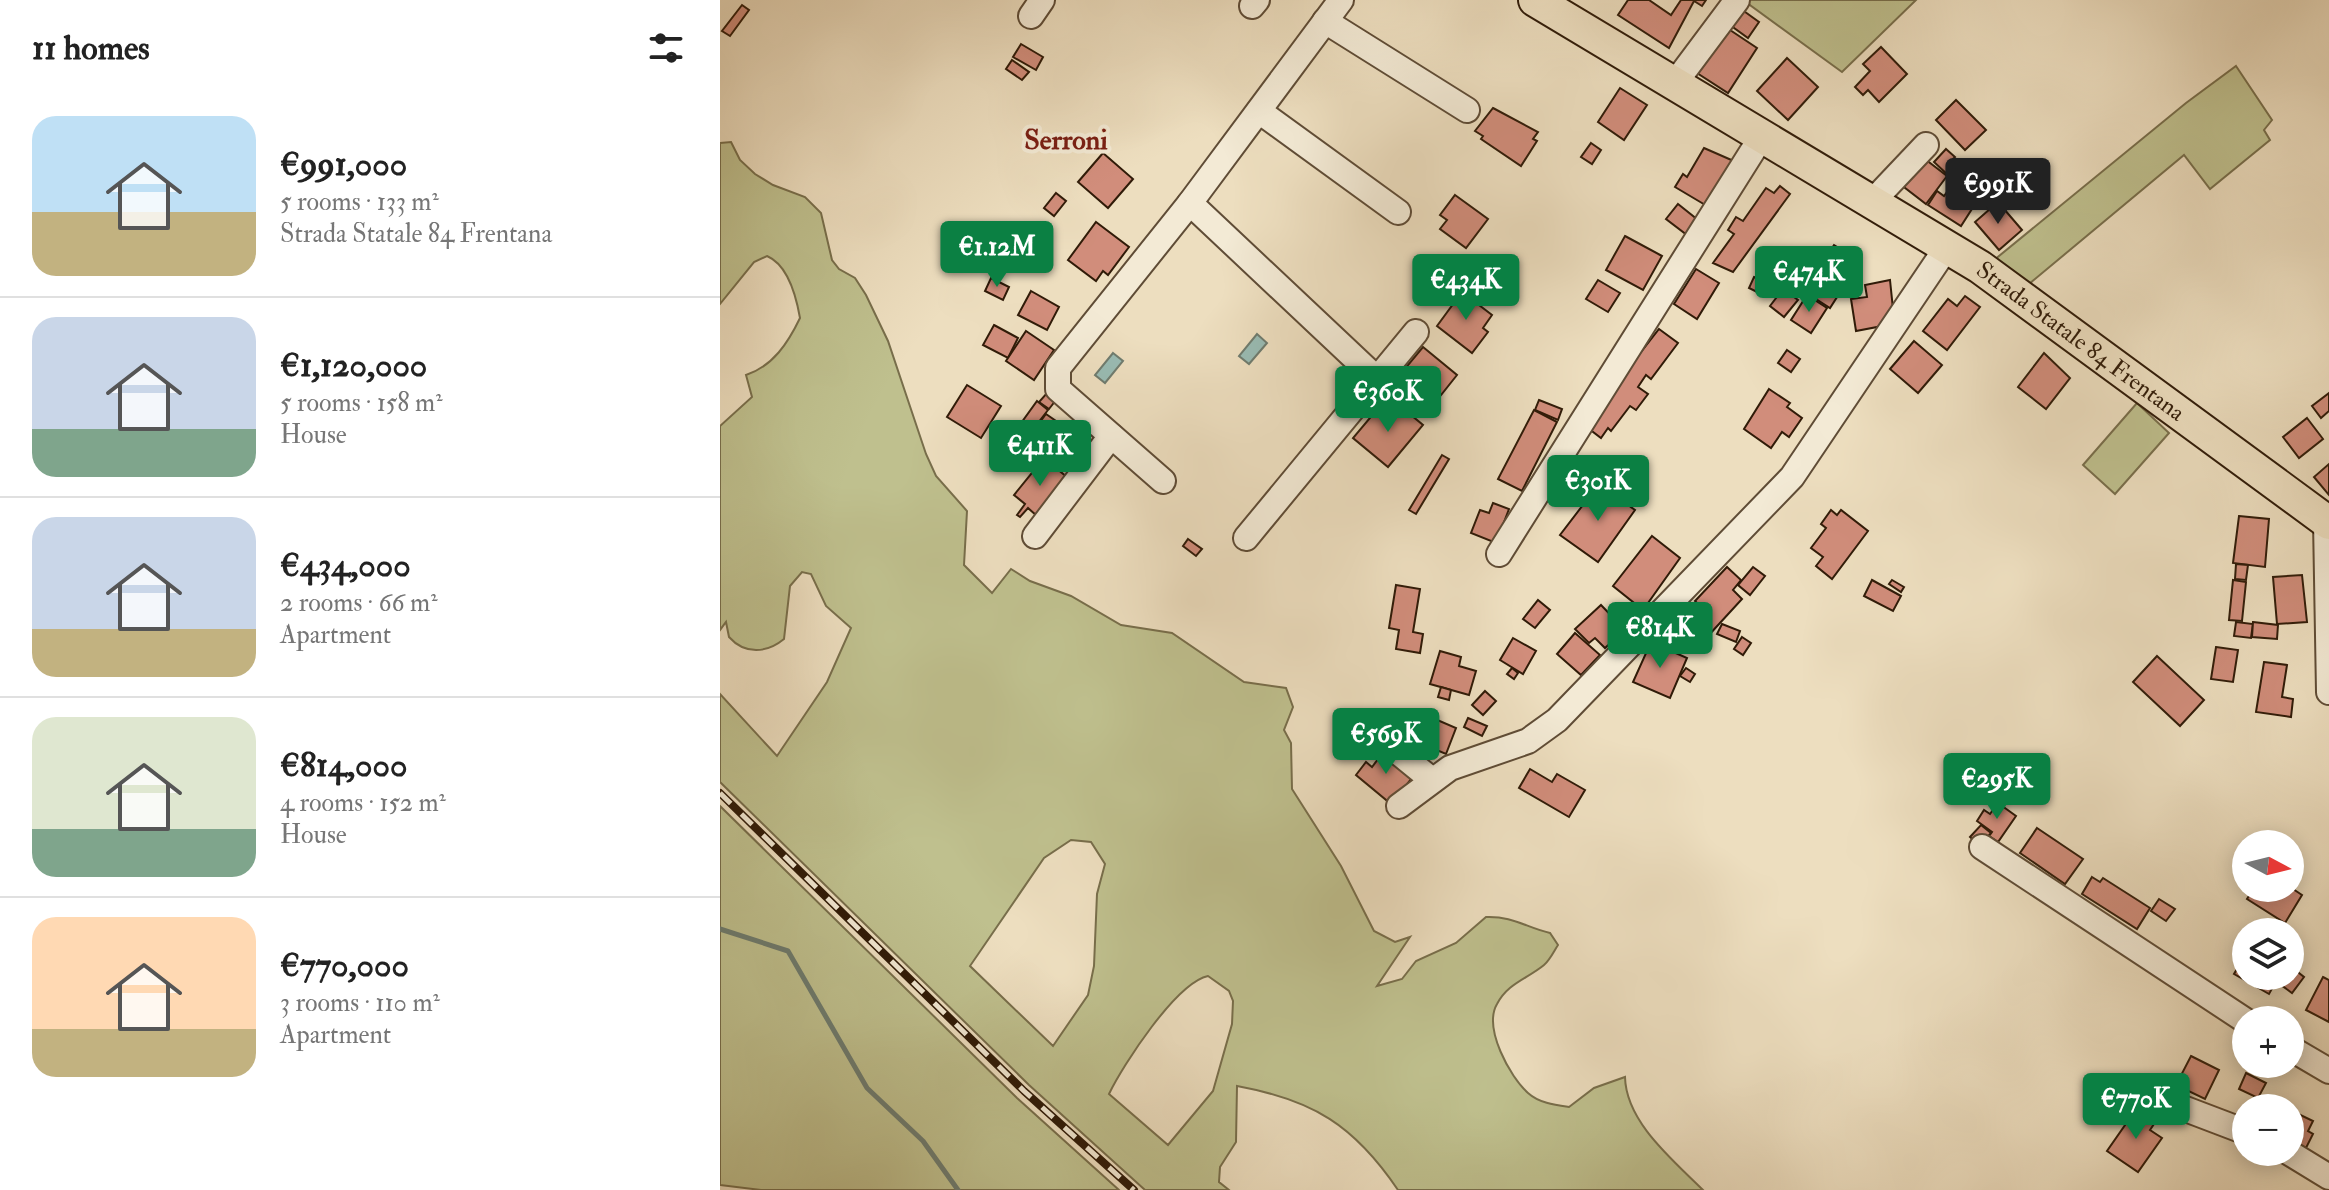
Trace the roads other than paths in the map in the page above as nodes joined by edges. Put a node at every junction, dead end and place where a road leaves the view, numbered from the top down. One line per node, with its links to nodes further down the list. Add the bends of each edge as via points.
1 (1341, 0): 4 (street)
2 (1535, 0): 5 (main road, Strada Statale 84 Frentana)
3 (1737, 0): 5 (street)
4 (1325, 21): 6 (street); 7 (street)
5 (1675, 83): 8 (main road, Strada Statale 84 Frentana)
6 (1467, 110)
7 (1259, 111): 11 (street); 12 (street)
8 (1762, 136): 10 (main road, Strada Statale 84 Frentana); 21 (street)
9 (1926, 145): 10 (street)
10 (1872, 202): 13 (main road, Strada Statale 84 Frentana)
11 (1190, 203): 15 (street); 16 (street, via 1058,368 1058,389)
12 (1398, 212)
13 (1947, 247): 18 (main road, Strada Statale 84 Frentana); 24 (street, via 1792,477 1748,523 1557,720 1528,741 1453,767)
14 (1416, 332): 15 (street)
15 (1377, 379): 20 (street)
16 (1111, 436): 17 (street); 19 (street)
17 (1163, 481)
18 (2328, 522): 22 (street)
19 (1035, 536)
20 (1246, 538)
21 (1499, 554)
22 (2329, 692)
23 (1377, 735): 24 (street)
24 (1432, 780): 25 (street)
25 (1399, 806)
26 (1982, 847): 27 (street)
27 (2232, 1012)
28 (2304, 1056): 29 (street)
29 (2329, 1071)
30 (2175, 1105): 31 (street)
31 (2232, 1127)
32 (2304, 1162): 33 (street)
33 (2329, 1177)

